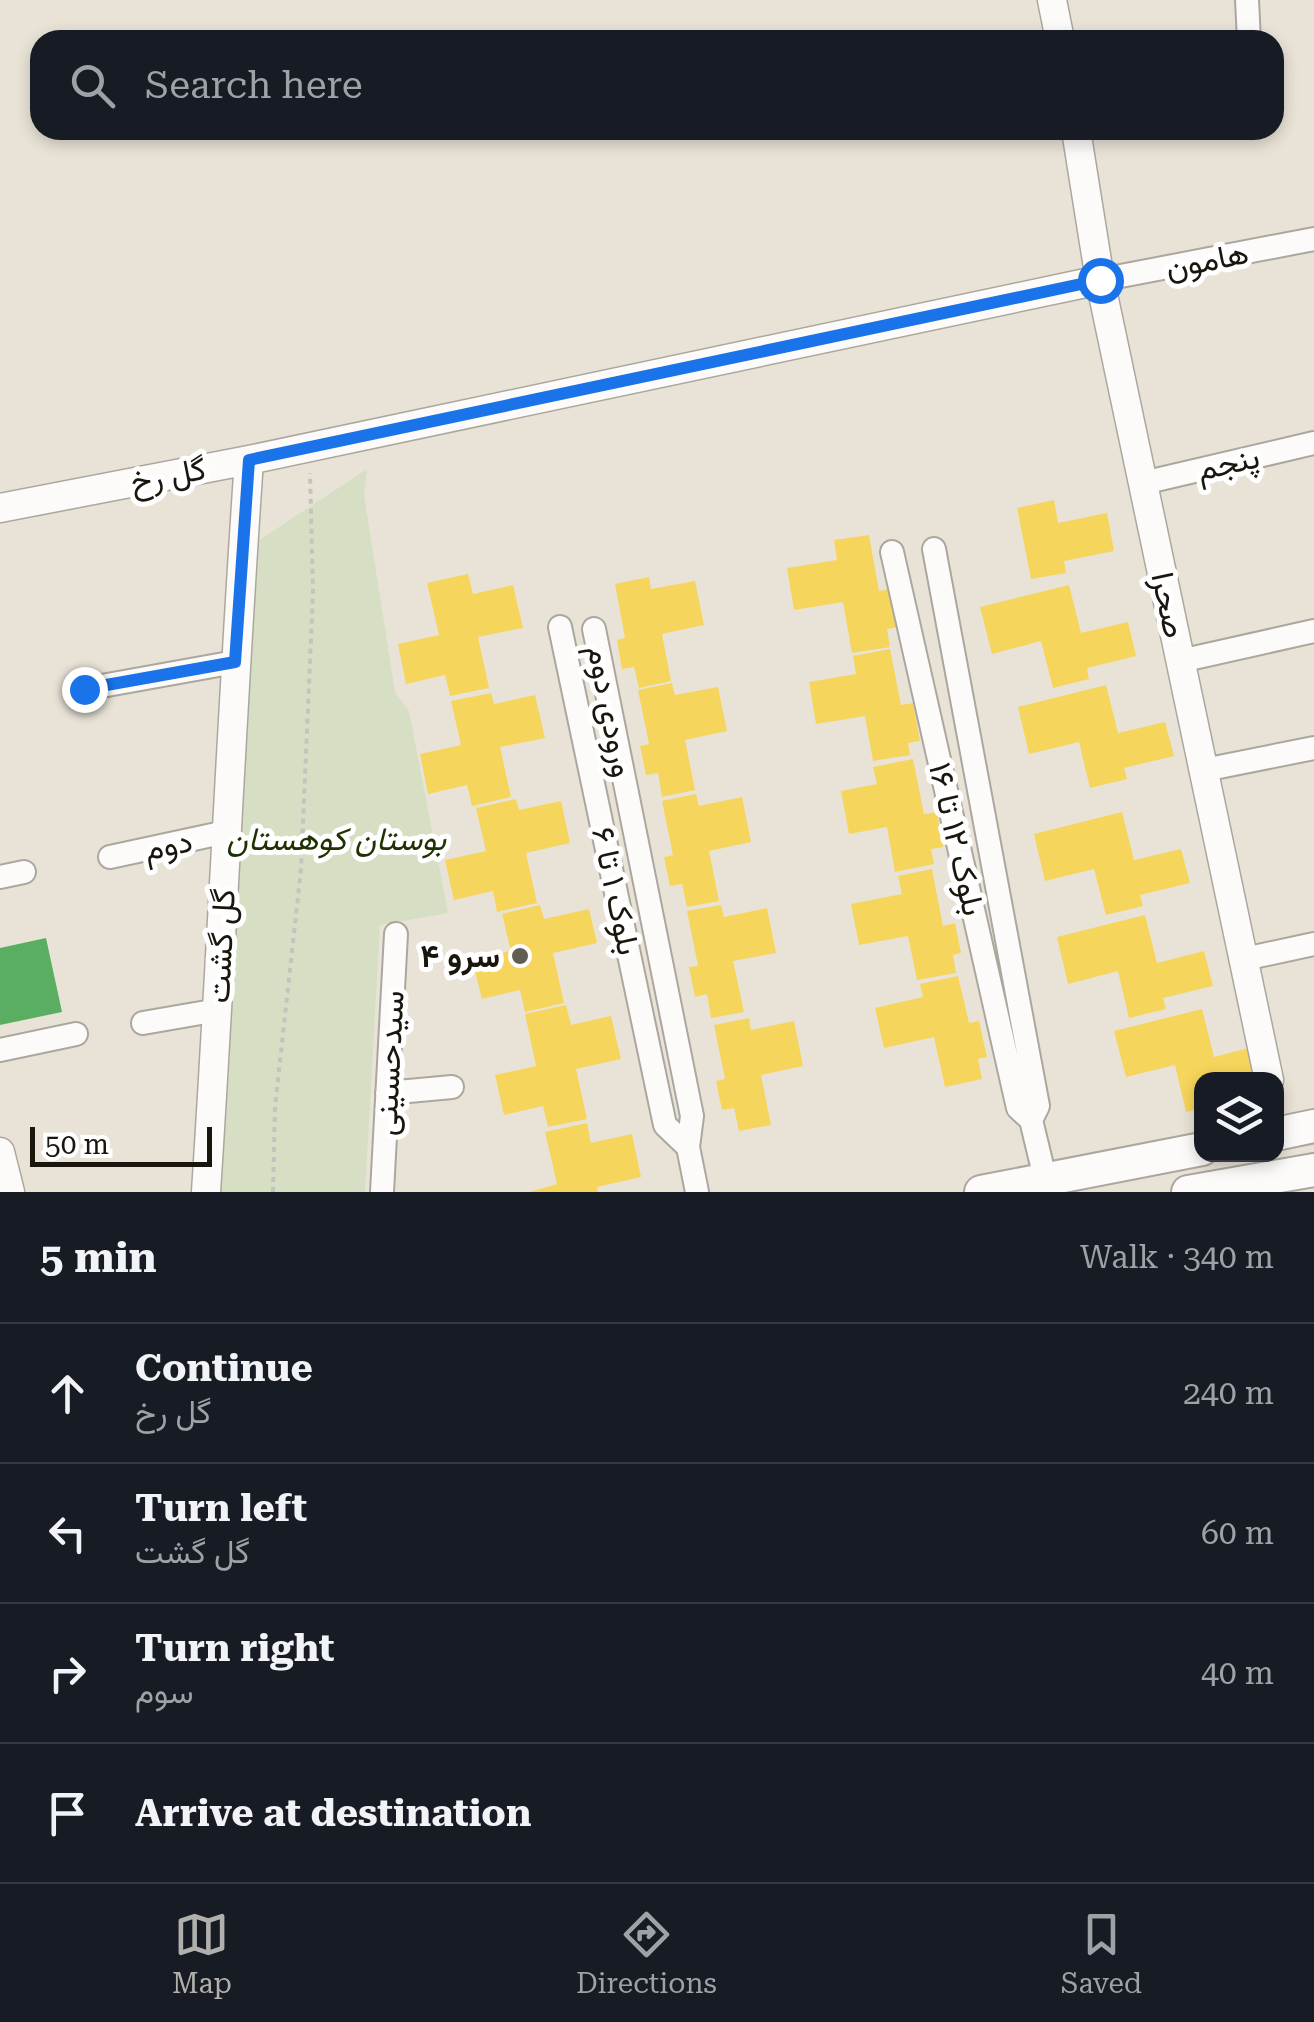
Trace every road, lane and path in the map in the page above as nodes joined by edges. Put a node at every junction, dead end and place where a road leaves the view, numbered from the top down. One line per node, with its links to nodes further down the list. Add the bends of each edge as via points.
1 (1052, 0): 3 (street)
2 (1247, 0): 4 (street)
3 (1058, 30)
4 (1248, 30)
5 (1078, 140): 7 (street, صحرا)
6 (1314, 239): 7 (street, هامون)
7 (1100, 280): 9 (street, گل رخ); 11 (street, صحرا)
8 (1314, 443): 11 (street, پنجم)
9 (309, 447): 10 (street, گل رخ); 47 (path, via 313,593 301,869 275,1107)
10 (249, 460): 12 (street, گل رخ); 19 (street, گل گشت)
11 (1143, 484): 18 (street, صحرا)
12 (0, 508)
13 (934, 549): 37 (street, via 1038,1106)
14 (892, 552): 37 (street, بلوک ۱۲ تا ۱۶, via 1018,1108)
15 (560, 627): 40 (street, بلوک ۱ تا ۶, via 665,1124)
16 (594, 629): 40 (street, ورودی دوم, via 692,1116)
17 (1314, 631): 18 (street)
18 (1180, 661): 22 (street, صحرا)
19 (235, 662): 20 (street); 23 (street, گل گشت)
20 (84, 689)
21 (1314, 748): 22 (street)
22 (1204, 770): 29 (street, صحرا)
23 (226, 832): 24 (street, دوم); 30 (street, گل گشت)
24 (110, 857)
25 (24, 872): 26 (street)
26 (0, 877)
27 (396, 934): 36 (street, سیدحسینی)
28 (1314, 944): 29 (street)
29 (1244, 958): 34 (street, صحرا)
30 (218, 1010): 31 (street); 46 (street, گل گشت)
31 (143, 1023)
32 (76, 1034): 33 (street)
33 (0, 1050)
34 (1268, 1072)
35 (452, 1087): 36 (street)
36 (387, 1093): 48 (street, سیدحسینی)
37 (1031, 1120): 43 (street)
38 (1314, 1126): 39 (main road)
39 (1284, 1127)
40 (688, 1147): 49 (street)
41 (1194, 1150): 43 (main road)
42 (0, 1152): 45 (street)
43 (1046, 1178): 50 (main road)
44 (1282, 1181): 51 (main road)
45 (10, 1192)
46 (206, 1192)
47 (274, 1192)
48 (382, 1192)
49 (697, 1192)
50 (981, 1192)
51 (1188, 1192)

